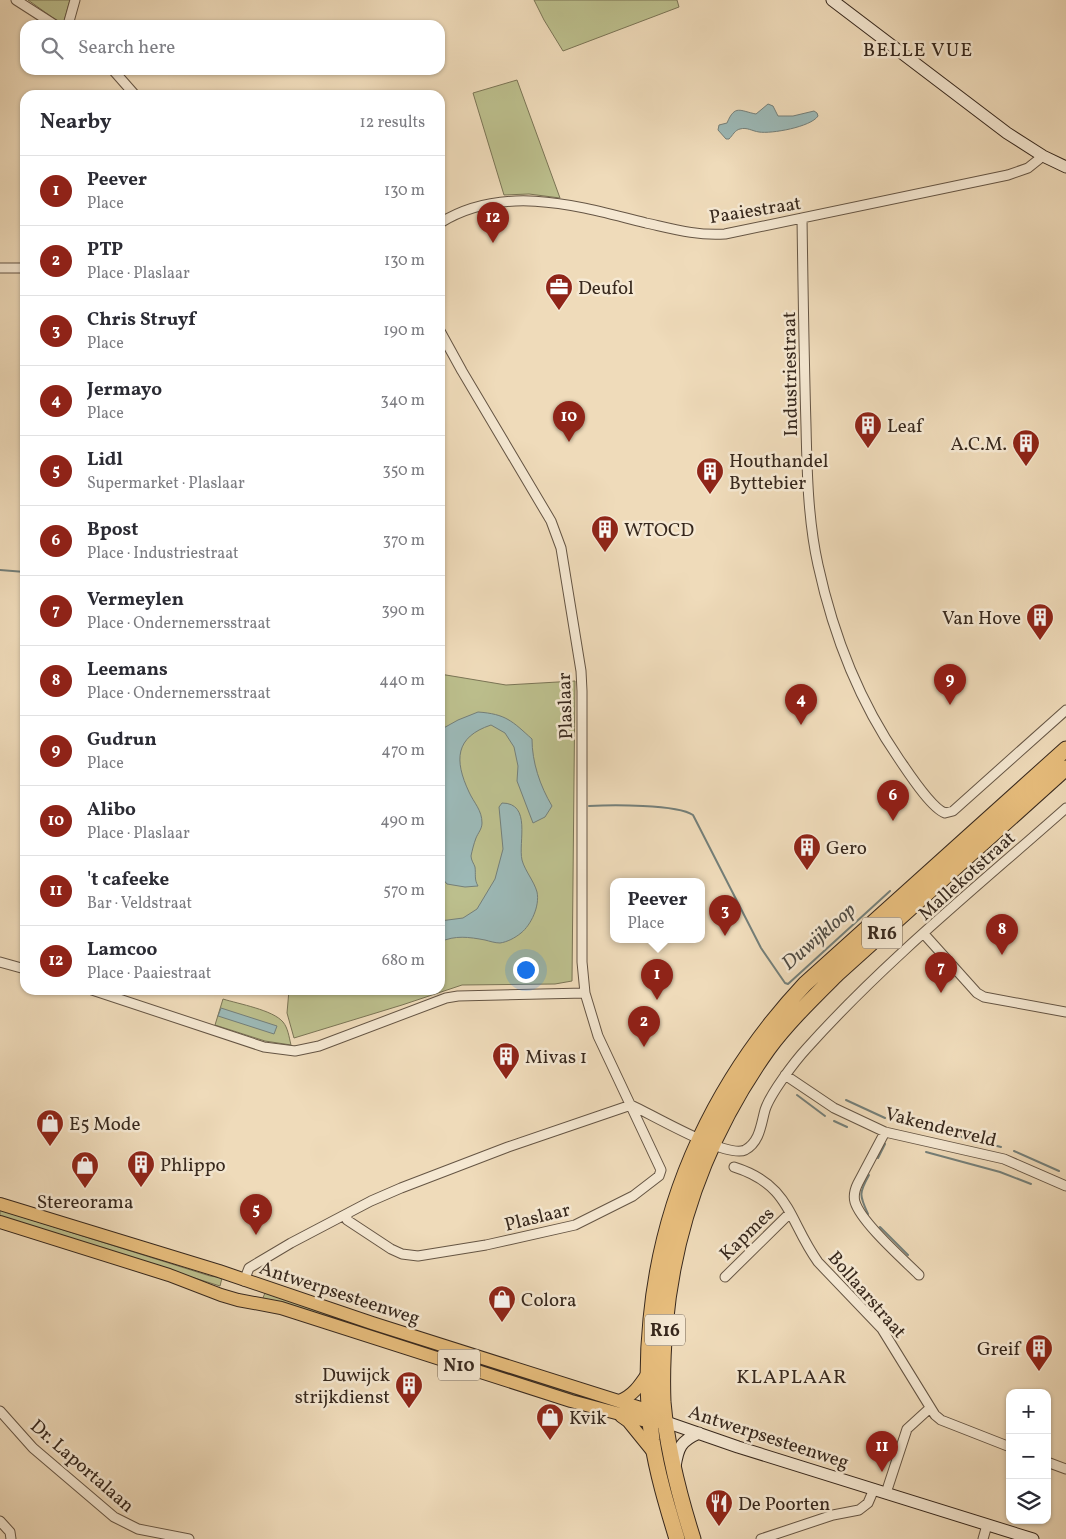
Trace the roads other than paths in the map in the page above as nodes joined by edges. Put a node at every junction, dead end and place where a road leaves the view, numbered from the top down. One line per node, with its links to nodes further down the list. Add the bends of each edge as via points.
1 (16, 0): 4 (street)
2 (75, 0): 5 (street)
3 (832, 0): 8 (street, via 982,115)
4 (46, 20)
5 (69, 20)
6 (117, 75): 7 (street)
7 (131, 90)
8 (1043, 156): 9 (street); 10 (street, Paaiestraat, via 1028,168 1008,175)
9 (1066, 167)
10 (802, 218): 11 (street, Paaiestraat, via 710,235 550,202 516,200 482,206); 15 (street, Industriestraat, via 805,406 811,523 817,564 832,622 842,652 872,714 913,779 934,805 945,813 953,811)
11 (445, 220)
12 (0, 268): 13 (street)
13 (20, 268)
14 (445, 339): 22 (street, Plaslaar, via 551,521 561,548 581,671 582,962)
15 (1066, 710)
16 (1066, 749): 28 (highway, R16, via 788,1002 737,1070)
17 (1066, 768): 28 (highway, R16, via 813,997 769,1048)
18 (1066, 808): 19 (street, Mallekotstraat)
19 (924, 934): 24 (street, via 984,997); 25 (street, Mallekotstraat, via 865,986)
20 (0, 962): 21 (street)
21 (20, 968)
22 (585, 993): 23 (street, via 446,998 319,1046 294,1051 264,1046); 26 (street, Plaslaar, via 598,1036)
23 (107, 995)
24 (1066, 1012)
25 (786, 1075): 27 (street, Vakenderveld, via 834,1108); 28 (street, Mallekotstraat, via 765,1108 760,1131 750,1146 737,1152)
26 (631, 1104): 28 (street); 33 (street, via 418,1181); 33 (street, Plaslaar, via 662,1170 633,1196 575,1225 418,1256 391,1249 347,1220)
27 (885, 1132): 30 (street, Vakenderveld, via 1004,1159); 36 (street, via 858,1183 855,1202 862,1217)
28 (706, 1142): 42 (highway, R16, via 676,1196 660,1257 652,1306); 48 (highway, R16, via 670,1280 664,1339)
29 (734, 1168): 32 (street, Bollaarstraat, via 747,1172 774,1189)
30 (1066, 1186)
31 (0, 1204): 35 (main road, Antwerpsesteenweg / N10)
32 (790, 1213): 37 (street, Kapmes); 44 (street, Bollaarstraat, via 818,1262 882,1329)
33 (347, 1214): 38 (street, via 249,1268)
34 (0, 1222): 39 (main road, Antwerpsesteenweg / N10)
35 (228, 1275): 38 (main road, Antwerpsesteenweg / N10); 39 (main road, via 234,1280 235,1287 231,1292)
36 (919, 1275)
37 (725, 1277)
38 (244, 1281): 40 (main road, Antwerpsesteenweg / N10)
39 (221, 1294): 41 (main road, Antwerpsesteenweg / N10, via 280,1308)
40 (390, 1329): 41 (main road, via 392,1339); 43 (main road, Antwerpsesteenweg / N10)
41 (384, 1342): 46 (main road, Antwerpsesteenweg / N10)
42 (648, 1373): 43 (main road, via 633,1393); 47 (highway, R16)
43 (619, 1401): 47 (main road, Antwerpsesteenweg / N10)
44 (930, 1408): 50 (street, Bollaarstraat, via 941,1420); 56 (street, via 913,1422 904,1435)
45 (0, 1411): 60 (street, Dr. Laportalaan, via 34,1448 106,1511 127,1525)
46 (619, 1414): 47 (main road, Antwerpsesteenweg / N10); 51 (main road)
47 (650, 1416): 48 (main road, Antwerpsesteenweg / N10); 51 (highway, R16)
48 (666, 1422): 49 (street, Antwerpsesteenweg); 54 (highway, R16)
49 (700, 1432): 54 (street, via 681,1446); 55 (street, Antwerpsesteenweg)
50 (1006, 1445)
51 (655, 1455): 63 (highway, R16)
52 (1051, 1464): 53 (street)
53 (1066, 1470)
54 (675, 1472): 64 (highway, R16)
55 (874, 1489): 56 (street, Antwerpsesteenweg); 65 (street, via 868,1503 859,1510 833,1515)
56 (886, 1493): 58 (street, Antwerpsesteenweg)
57 (0, 1521): 61 (street, via 10,1532)
58 (987, 1525): 66 (street); 67 (street, Antwerpsesteenweg)
59 (0, 1531): 61 (street)
60 (155, 1536): 62 (street, Dr. Laportalaan)
61 (11, 1539)
62 (182, 1539)
63 (677, 1539)
64 (693, 1539)
65 (762, 1539)
66 (983, 1539)
67 (1033, 1539)

